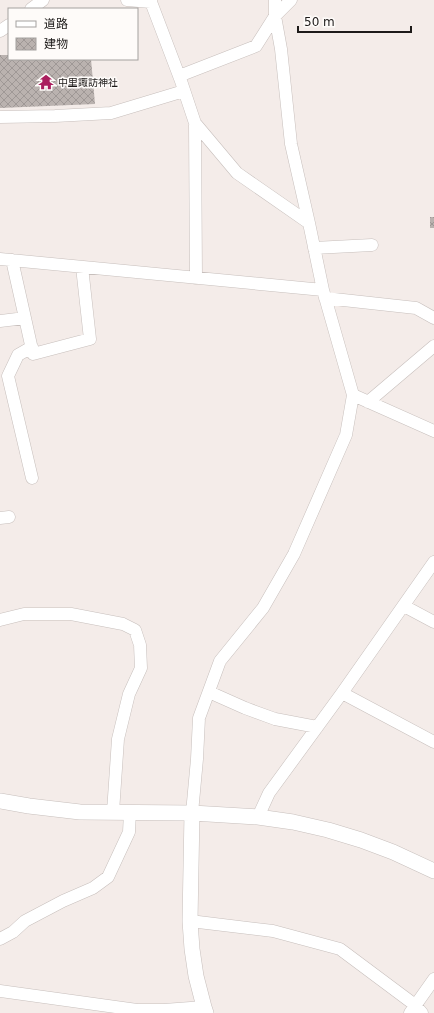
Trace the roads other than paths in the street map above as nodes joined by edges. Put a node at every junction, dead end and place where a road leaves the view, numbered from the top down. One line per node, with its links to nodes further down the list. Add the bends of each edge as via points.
1 (43, 0): 6 (street)
2 (127, 0): 5 (street)
3 (275, 0): 7 (street)
4 (291, 0): 7 (street)
5 (151, 1): 8 (street)
6 (31, 8)
7 (275, 16): 8 (street, via 256,46); 12 (street, via 291,144)
8 (179, 76): 9 (street)
9 (184, 91): 10 (street, via 111,113); 11 (street)
10 (0, 117)
11 (195, 123): 12 (street, via 237,173); 17 (street)
12 (309, 223): 14 (street)
13 (372, 246): 14 (street)
14 (314, 248): 18 (street)
15 (6, 260): 16 (street); 19 (street)
16 (82, 267): 17 (street); 23 (street, via 90,339 33,354)
17 (196, 278): 18 (street)
18 (324, 294): 20 (street, via 416,308); 24 (street)
19 (25, 318): 21 (street); 23 (street)
20 (434, 318)
21 (0, 321)
22 (434, 346): 25 (street)
23 (32, 347): 27 (street, via 18,355 8,376)
24 (353, 395): 25 (street); 32 (street, via 346,435 294,554 262,608 220,661)
25 (368, 402): 26 (street)
26 (434, 431)
27 (32, 478)
28 (434, 562): 29 (street)
29 (404, 606): 31 (street); 33 (street)
30 (0, 620): 37 (street, via 24,614 71,614 123,624 135,630 140,645 141,668 129,694 118,739)
31 (434, 622)
32 (209, 692): 34 (street, via 275,719); 39 (street, via 199,718)
33 (342, 693): 34 (street); 35 (street)
34 (317, 727): 40 (street, via 269,793)
35 (434, 742)
36 (0, 801): 37 (street, via 54,810)
37 (113, 812): 38 (street)
38 (130, 812): 39 (street); 43 (street, via 129,832 108,877 93,888 25,921)
39 (192, 813): 40 (street); 42 (street)
40 (258, 817): 41 (street, via 328,830 393,852)
41 (434, 871)
42 (190, 921): 46 (street, via 196,976); 47 (street, via 273,931 340,950)
43 (0, 939)
44 (434, 979): 47 (street)
45 (0, 991): 46 (street, via 137,1010)
46 (205, 1010)
47 (416, 1010)

